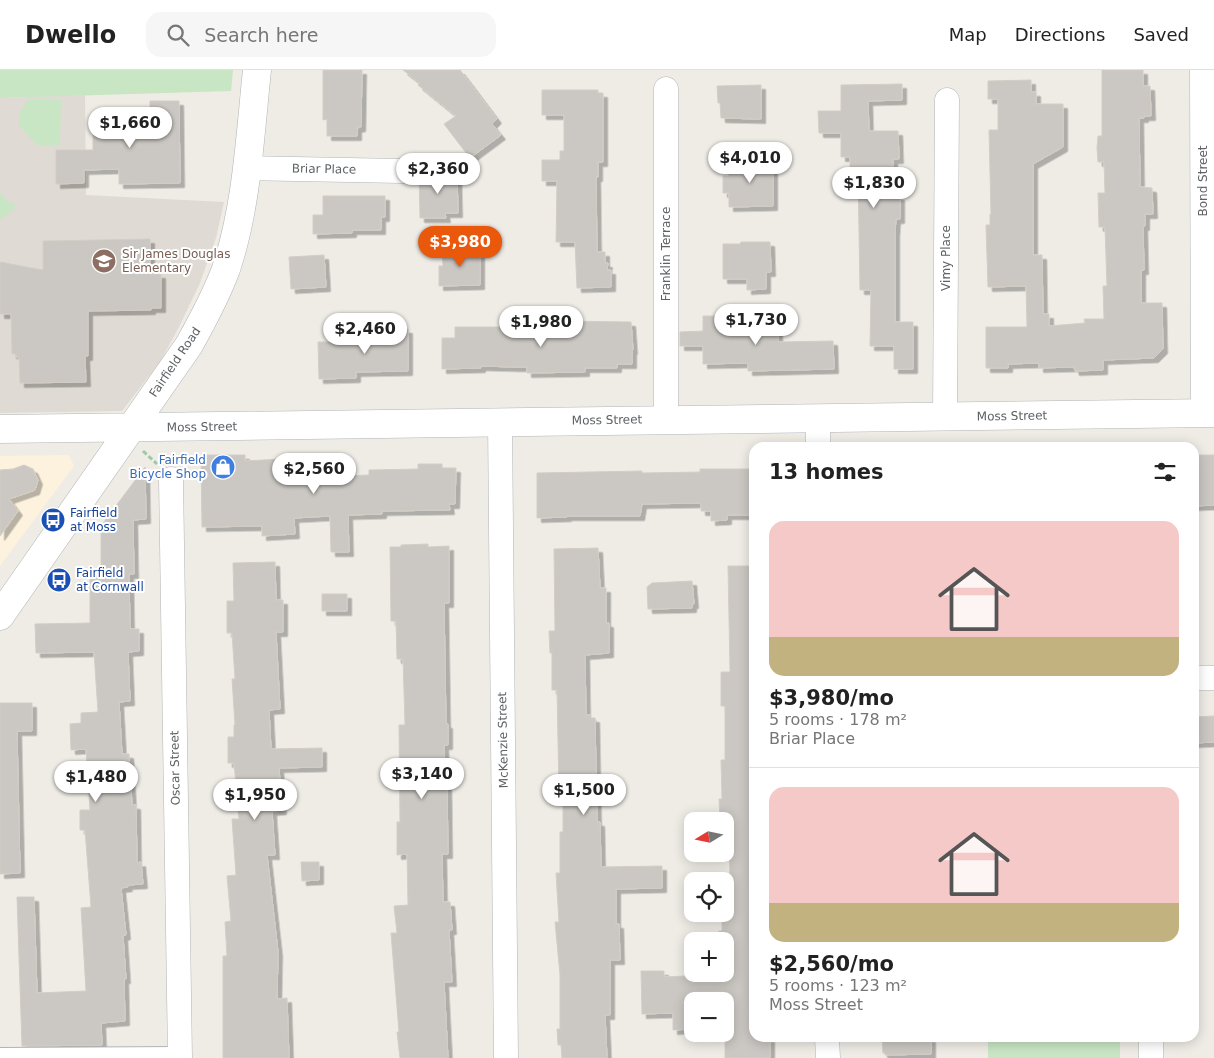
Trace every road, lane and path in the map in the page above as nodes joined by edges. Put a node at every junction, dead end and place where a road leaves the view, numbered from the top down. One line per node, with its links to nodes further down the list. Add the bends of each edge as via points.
1 (257, 70): 5 (street, Fairfield Road)
2 (1202, 70): 7 (street, Bond Street)
3 (666, 89): 9 (street, Franklin Terrace)
4 (947, 100): 8 (street, Vimy Place)
5 (246, 168): 6 (street, Briar Place); 13 (street, Fairfield Road, via 239,222 226,269 210,308 189,345)
6 (402, 171)
7 (1209, 413): 8 (street, Moss Street)
8 (945, 417): 10 (street, Moss Street)
9 (666, 419): 10 (street, Moss Street); 11 (street, Moss Street)
10 (818, 419): 14 (street)
11 (500, 421): 13 (street, Moss Street); 23 (street, McKenzie Street)
12 (0, 428): 13 (street, Moss Street)
13 (128, 432): 15 (path); 16 (street, Fairfield Road)
14 (818, 442)
15 (170, 479): 22 (street, Oscar Street)
16 (0, 616)
17 (1199, 678): 18 (street)
18 (1214, 678)
19 (827, 1042): 24 (street)
20 (1151, 1042): 25 (street)
21 (0, 1054): 22 (lane)
22 (180, 1055)
23 (506, 1058)
24 (828, 1058)
25 (1151, 1058)

